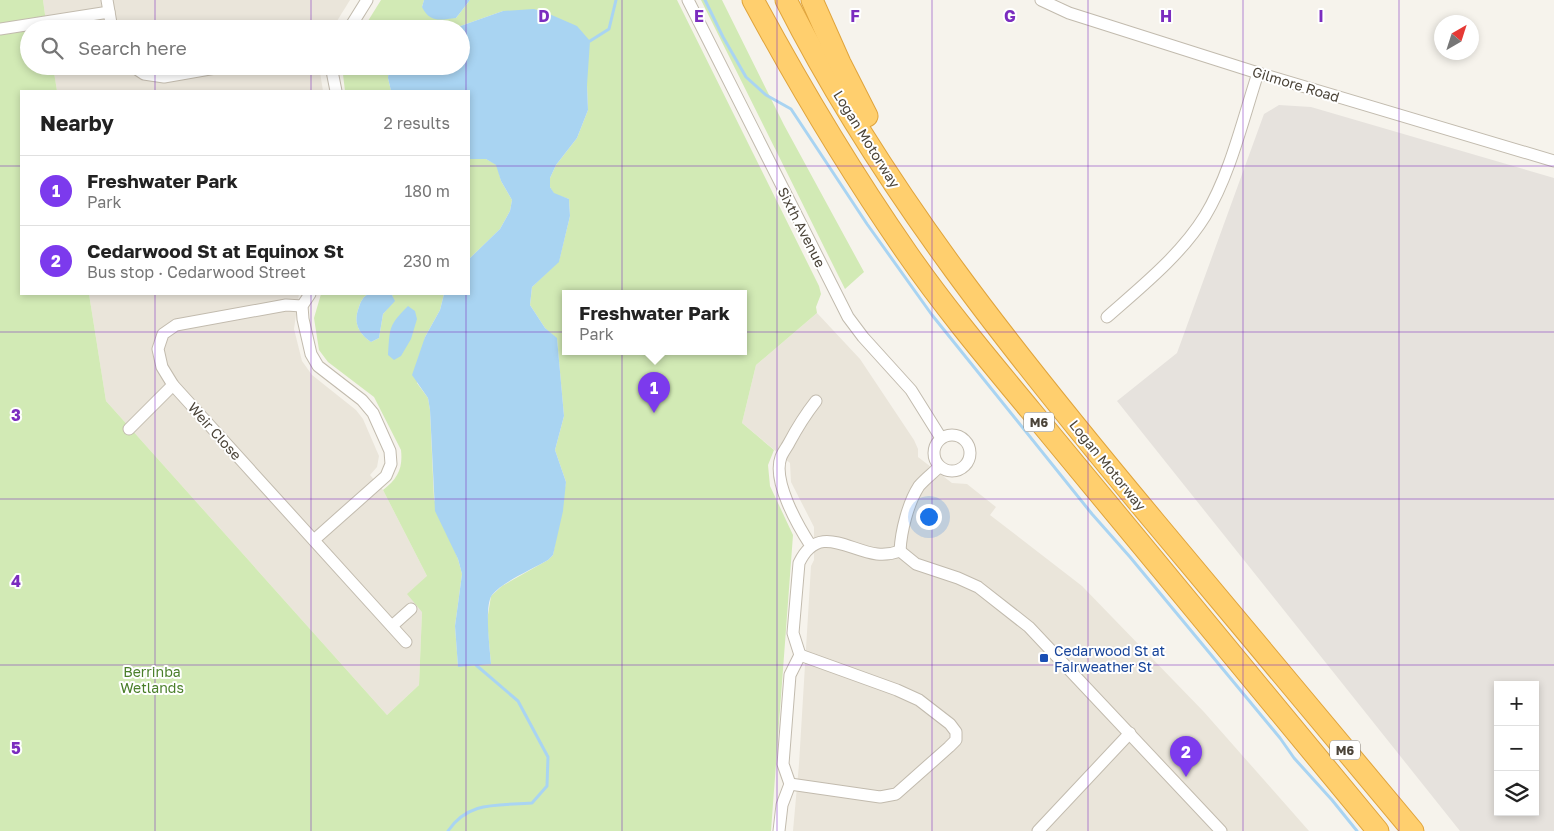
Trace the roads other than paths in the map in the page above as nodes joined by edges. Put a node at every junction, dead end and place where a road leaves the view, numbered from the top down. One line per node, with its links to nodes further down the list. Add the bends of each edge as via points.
1 (107, 0): 8 (street)
2 (367, 0): 11 (street)
3 (688, 0): 27 (street, Sixth Avenue, via 848,317 911,390)
4 (753, 0): 41 (highway, Logan Motorway / M6, via 849,167 908,254 980,350)
5 (786, 0): 20 (highway, Logan Motorway / M6, via 880,162)
6 (812, 0): 20 (highway, via 859,102 954,253)
7 (1041, 0): 14 (street, Gilmore Road, via 1069,13)
8 (109, 12): 9 (street); 10 (street)
9 (55, 20)
10 (110, 20)
11 (355, 20)
12 (20, 26): 13 (street)
13 (0, 29)
14 (1258, 73): 19 (street, Gilmore Road); 23 (street, via 1221,186 1205,216 1184,245)
15 (151, 75): 16 (street)
16 (175, 75)
17 (333, 75): 18 (street)
18 (336, 90)
19 (1554, 161)
20 (970, 290): 42 (highway, Logan Motorway / M6, via 1091,445)
21 (309, 295): 22 (street)
22 (302, 306): 24 (street, Weir Close, via 286,305 176,324 163,334 158,349 162,367); 29 (street, via 311,354 318,366 362,400 373,413 390,451 391,464 386,476)
23 (1107, 317)
24 (173, 385): 26 (street); 29 (street, Weir Close)
25 (816, 401): 30 (street, via 781,458 780,474 784,492)
26 (129, 429)
27 (940, 438): 28 (street, via 933,452); 28 (street, via 959,436 968,444 970,457 958,470)
28 (940, 467): 31 (street, via 920,486 911,502)
29 (314, 540): 33 (street, Weir Close)
30 (811, 546): 31 (street, via 825,540 876,554 890,555); 35 (street, via 799,563 793,633)
31 (900, 551): 36 (street, via 916,564 978,587 1016,616)
32 (410, 609): 33 (street)
33 (392, 626): 34 (street, Weir Close)
34 (406, 642)
35 (800, 655): 37 (street, via 790,675 783,764); 37 (street, via 919,700 950,724 956,732 956,740 896,794 880,797)
36 (1130, 733): 38 (street); 40 (street)
37 (790, 784): 39 (street, via 782,805)
38 (1214, 828)
39 (779, 831)
40 (1038, 831)
41 (1378, 831)
42 (1413, 831)

